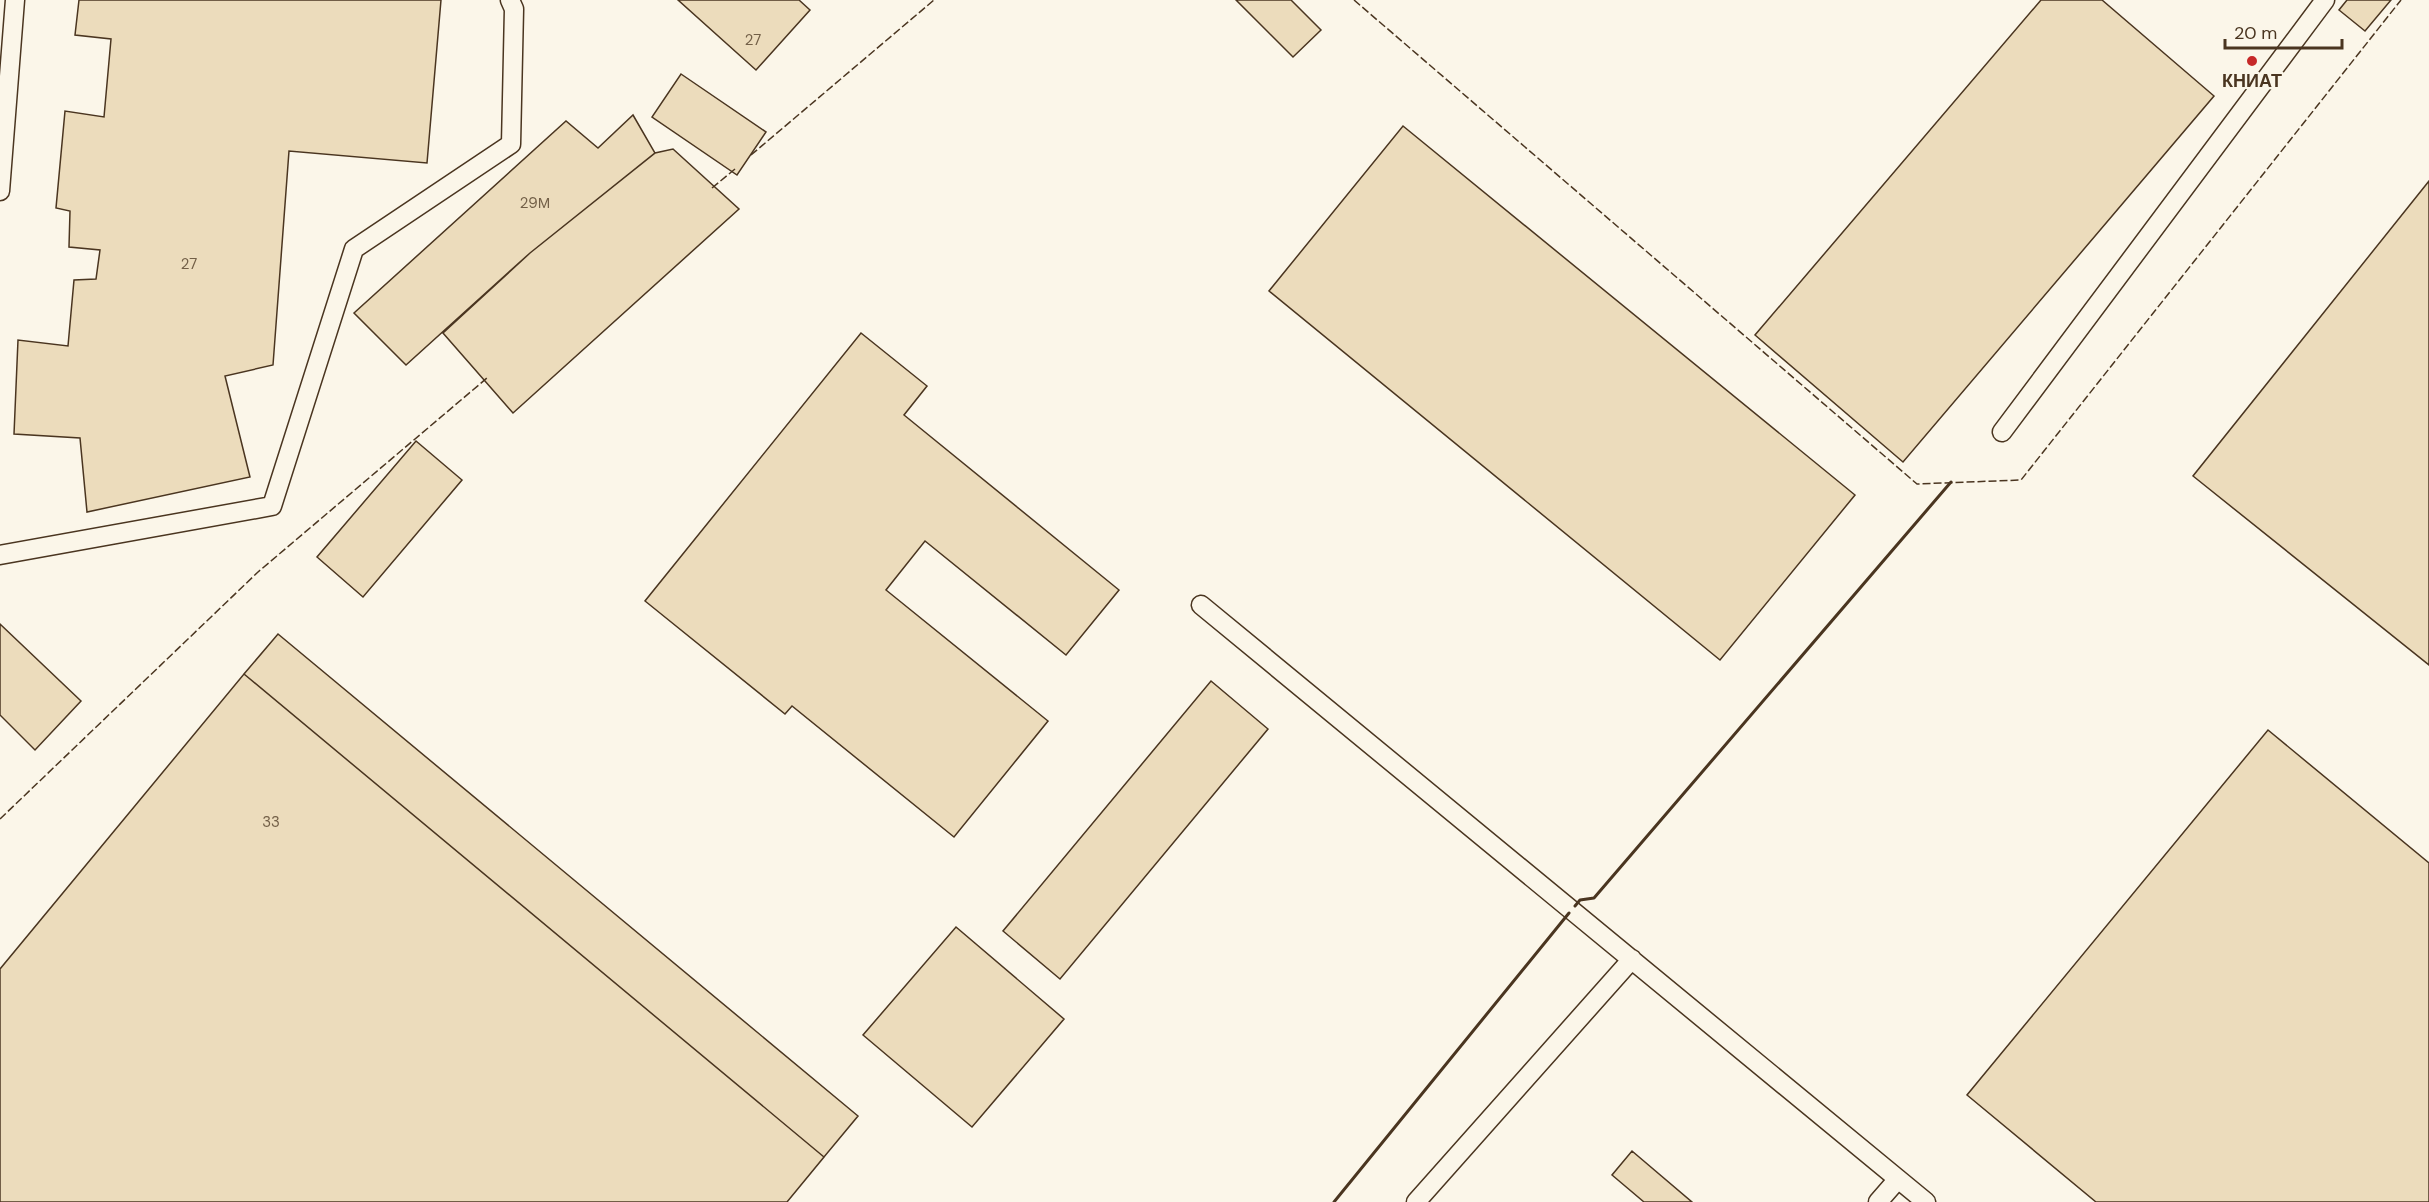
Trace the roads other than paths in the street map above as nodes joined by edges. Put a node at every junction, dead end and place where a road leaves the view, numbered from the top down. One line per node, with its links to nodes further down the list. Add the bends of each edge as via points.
1 (15, 0): 4 (lane)
2 (510, 0): 6 (lane, via 514,9 511,144 354,249 272,507)
3 (2325, 0): 5 (lane)
4 (0, 191)
5 (2002, 432)
6 (0, 555)
7 (1201, 605): 8 (lane)
8 (1632, 959): 9 (lane); 10 (lane)
9 (1898, 1179): 11 (lane); 12 (lane)
10 (1416, 1202)
11 (1878, 1202)
12 (1926, 1202)

